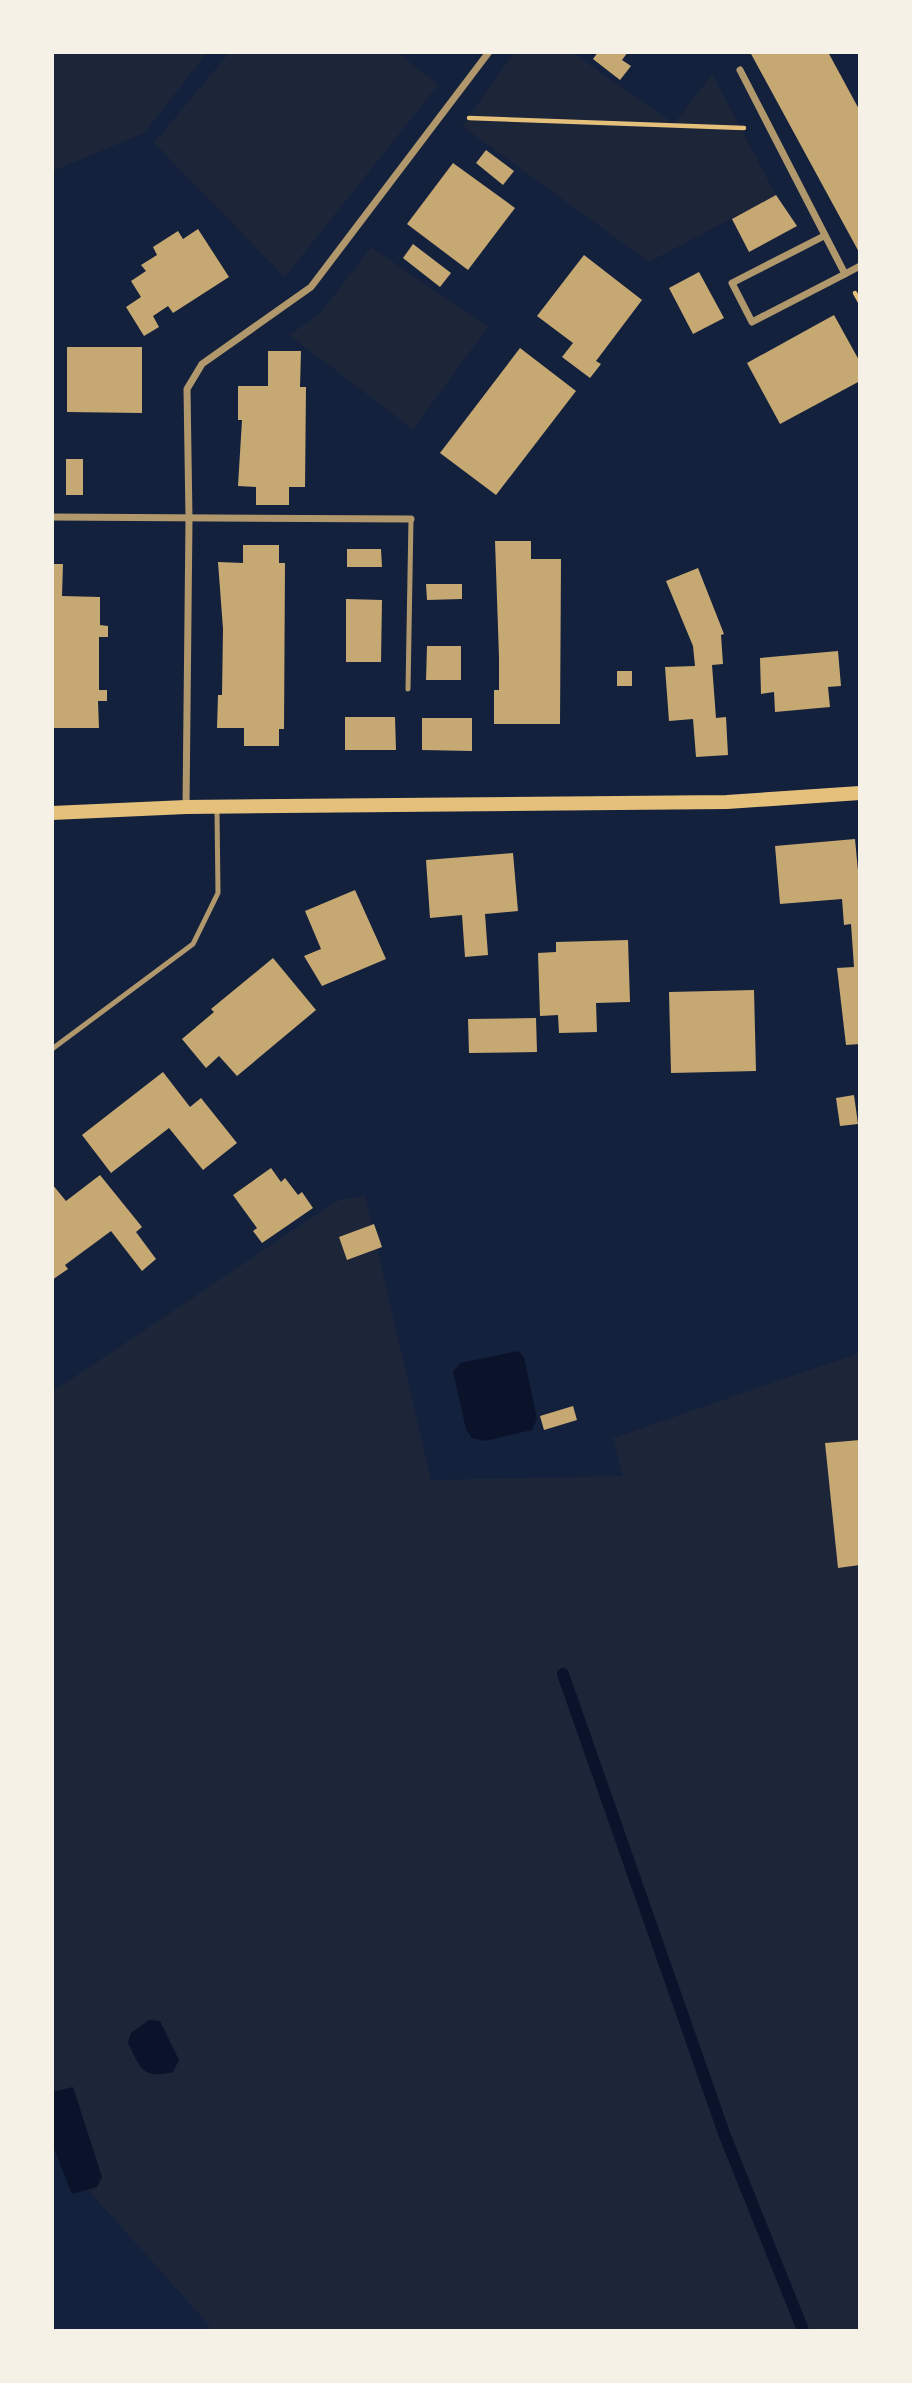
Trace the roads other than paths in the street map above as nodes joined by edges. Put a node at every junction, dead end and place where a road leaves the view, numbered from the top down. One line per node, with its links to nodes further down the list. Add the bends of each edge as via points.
1 (489, 52): 7 (street, via 311,287 202,364 187,389)
2 (740, 70): 3 (street)
3 (824, 236): 5 (street); 5 (street, via 732,282 752,322)
4 (859, 266): 5 (street)
5 (845, 274)
6 (52, 517): 7 (street)
7 (189, 519): 8 (street); 12 (street)
8 (411, 519): 9 (lane)
9 (408, 689)
10 (859, 793): 11 (main road, via 727,802)
11 (217, 806): 12 (main road); 14 (lane, via 218,893 193,944)
12 (186, 807): 13 (main road)
13 (52, 813)
14 (52, 1049)

